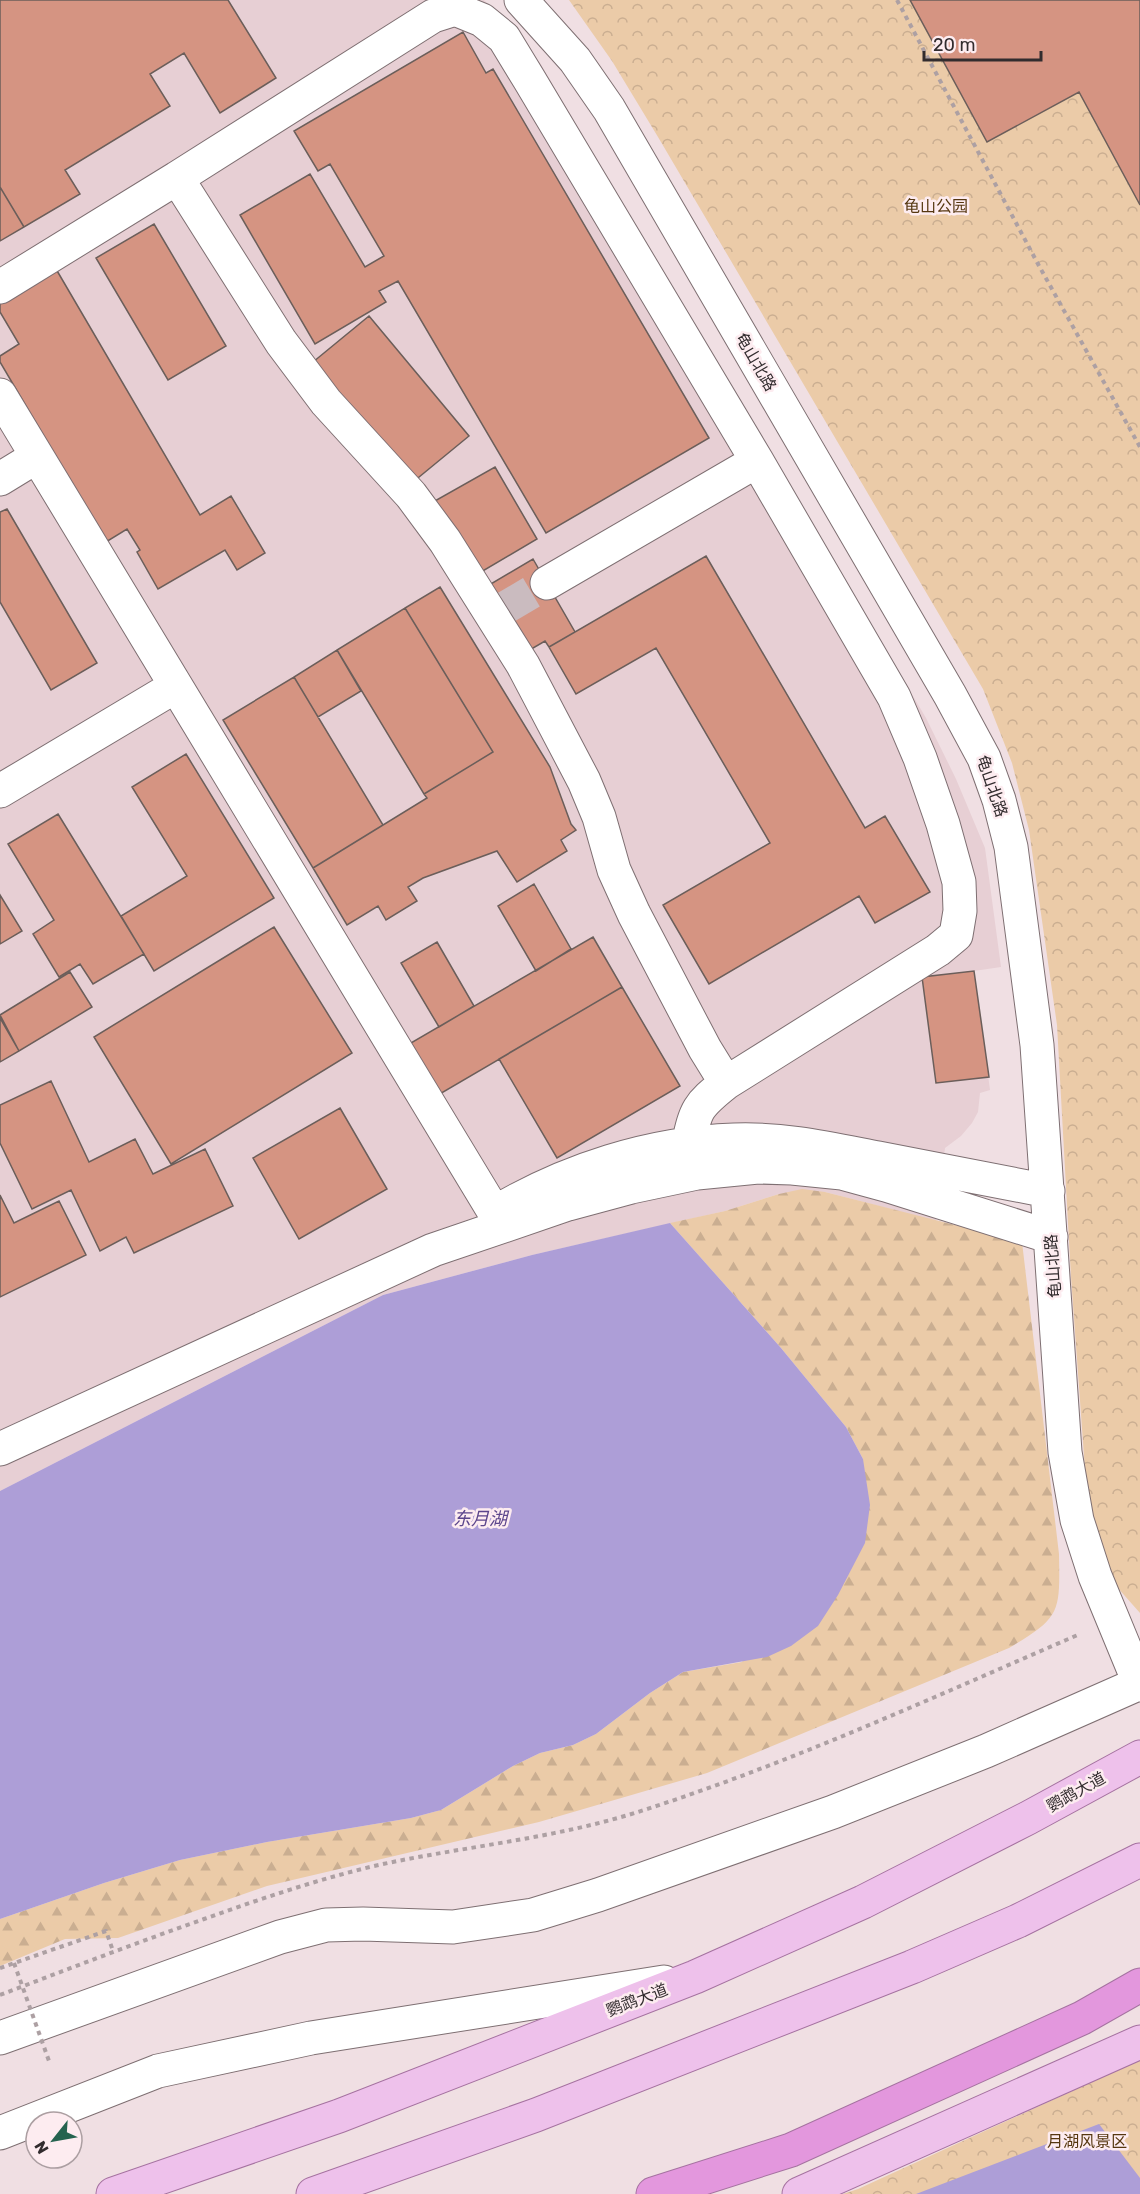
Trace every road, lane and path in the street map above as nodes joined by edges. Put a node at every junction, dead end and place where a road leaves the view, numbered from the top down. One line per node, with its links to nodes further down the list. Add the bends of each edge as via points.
1 (521, 0): 15 (street, 龟山北路, via 575,60 609,109 984,758 1011,847 1037,1045)
2 (897, 0): 6 (path)
3 (177, 178): 4 (street); 8 (street, via 433,16 455,9 482,20 504,38); 13 (street, via 281,342 326,402 411,495 497,612 584,781 614,870 634,914)
4 (0, 287)
5 (0, 395): 7 (street)
6 (1140, 447)
7 (36, 457): 9 (street); 11 (street)
8 (757, 461): 10 (street); 13 (street, via 894,697 943,824 959,882 960,911 956,935 938,950)
9 (0, 479)
10 (547, 583)
11 (176, 686): 12 (street); 16 (street)
12 (0, 791)
13 (726, 1083): 14 (street, via 695,1114)
14 (688, 1144): 15 (street, via 735,1140 811,1146); 16 (street, via 599,1165 526,1194)
15 (1048, 1191): 17 (street, 龟山北路)
16 (498, 1219): 17 (street, via 697,1173 792,1167 842,1173); 18 (street)
17 (1051, 1237): 19 (street, 龟山北路, via 1065,1452 1077,1520)
18 (0, 1449)
19 (1113, 1620): 20 (street, 龟山北路); 23 (path, via 841,1736 641,1811 549,1834 375,1866 285,1890)
20 (1140, 1684): 28 (street, via 833,1812 533,1915 453,1927 326,1925 280,1937)
21 (1140, 1756): 26 (main road, 鹦鹉大道, via 863,1902)
22 (1140, 1860): 35 (main road, via 1018,1921 912,1967 536,2115)
23 (113, 1951): 24 (path, via 106,1931); 28 (path); 29 (path)
24 (14, 1963): 25 (path); 32 (path, bridge)
25 (0, 1968)
26 (695, 1977): 33 (street, via 310,2038 158,2071); 34 (main road, 鹦鹉大道, via 339,2116)
27 (1140, 1985): 36 (highway, via 1082,2018 791,2150)
28 (128, 1992): 30 (street)
29 (0, 1995)
30 (0, 2038)
31 (1140, 2042): 37 (main road)
32 (50, 2061)
33 (0, 2133)
34 (113, 2194)
35 (313, 2194)
36 (653, 2194)
37 (799, 2194)

